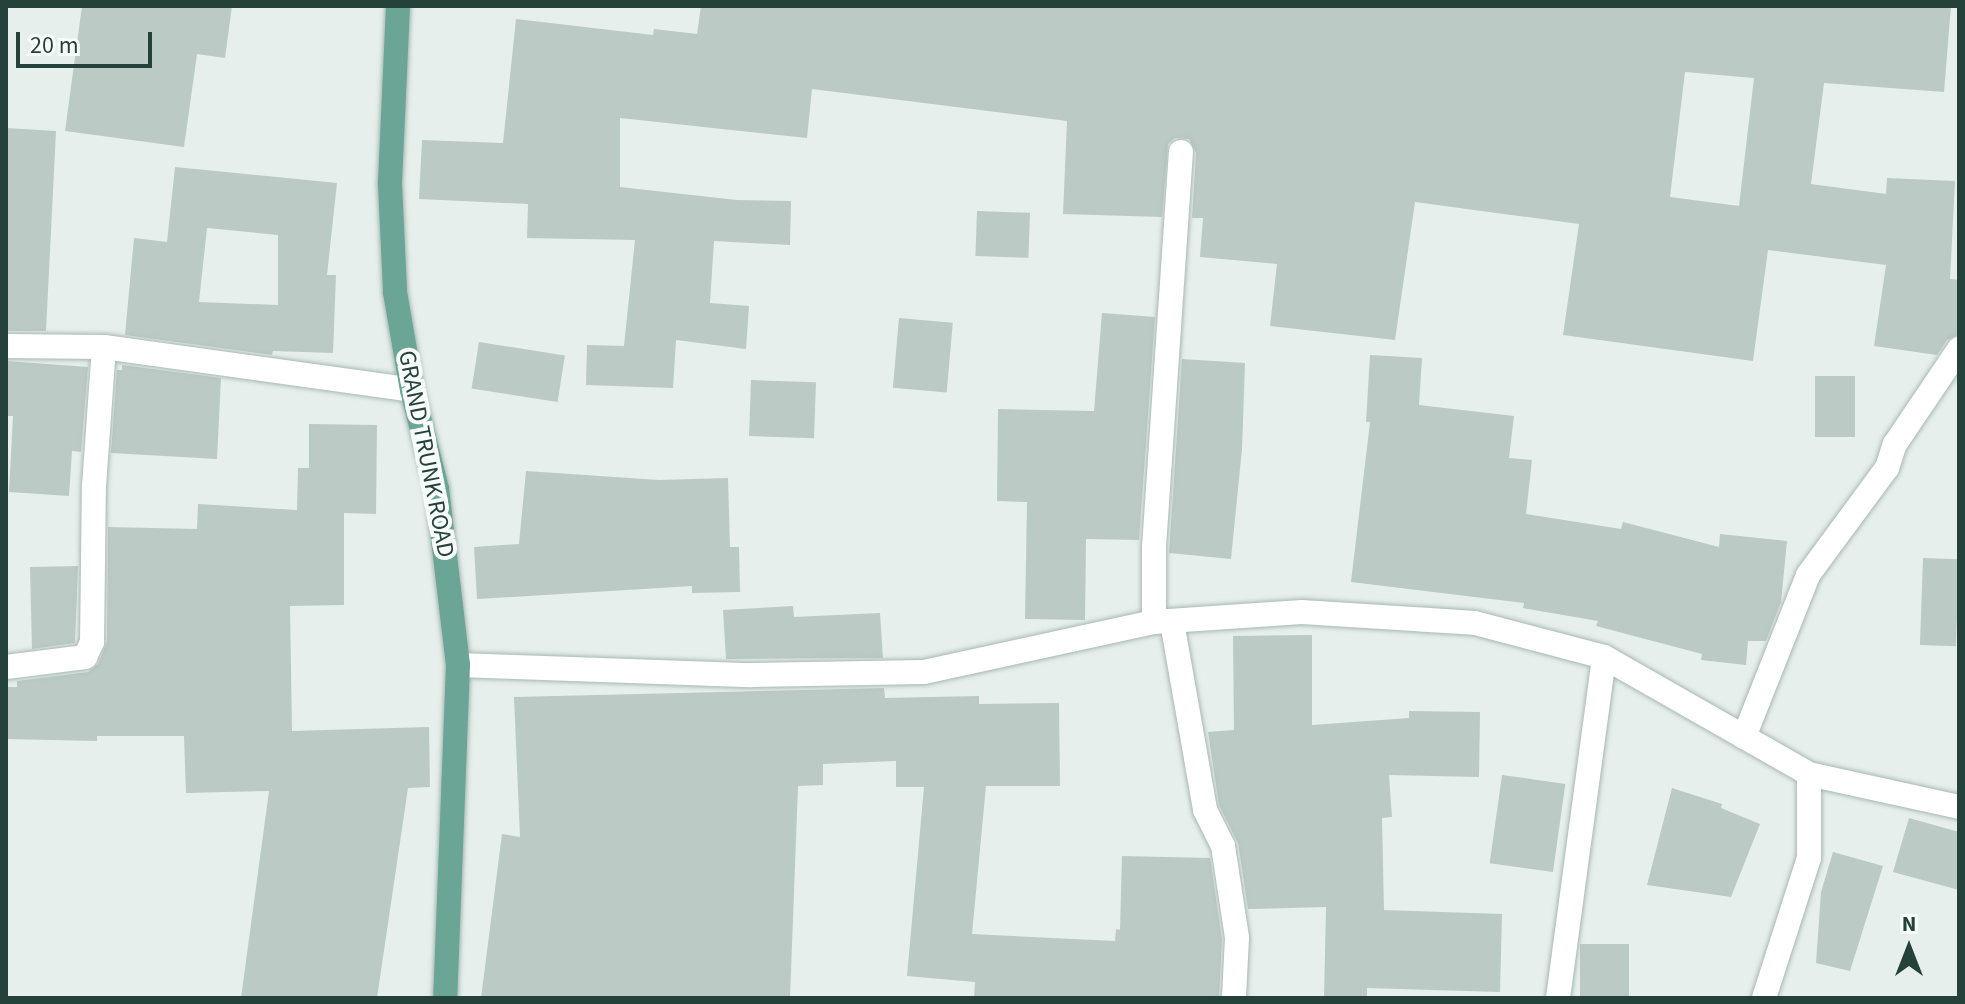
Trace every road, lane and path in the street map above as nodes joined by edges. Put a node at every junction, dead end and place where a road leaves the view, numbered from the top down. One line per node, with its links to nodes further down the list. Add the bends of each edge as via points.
1 (398, 6): 6 (main road, GRAND TRUNK ROAD, via 390,184 395,292)
2 (1181, 152): 7 (street, via 1154,547)
3 (6, 346): 4 (street)
4 (104, 347): 6 (street); 10 (street, via 94,486 92,642 85,657)
5 (1959, 349): 11 (street, via 1895,444 1887,468 1808,575)
6 (412, 390): 9 (main road, GRAND TRUNK ROAD, via 437,489)
7 (1163, 622): 8 (street, via 1302,612 1475,623); 9 (street, via 924,672 751,675); 15 (street, via 1205,810 1223,846 1237,938)
8 (1604, 657): 11 (street); 16 (street)
9 (458, 665): 14 (main road, GRAND TRUNK ROAD)
10 (6, 667)
11 (1744, 737): 12 (street)
12 (1809, 774): 13 (street); 17 (street, via 1809,858)
13 (1959, 807)
14 (445, 998)
15 (1234, 998)
16 (1558, 998)
17 (1764, 998)

